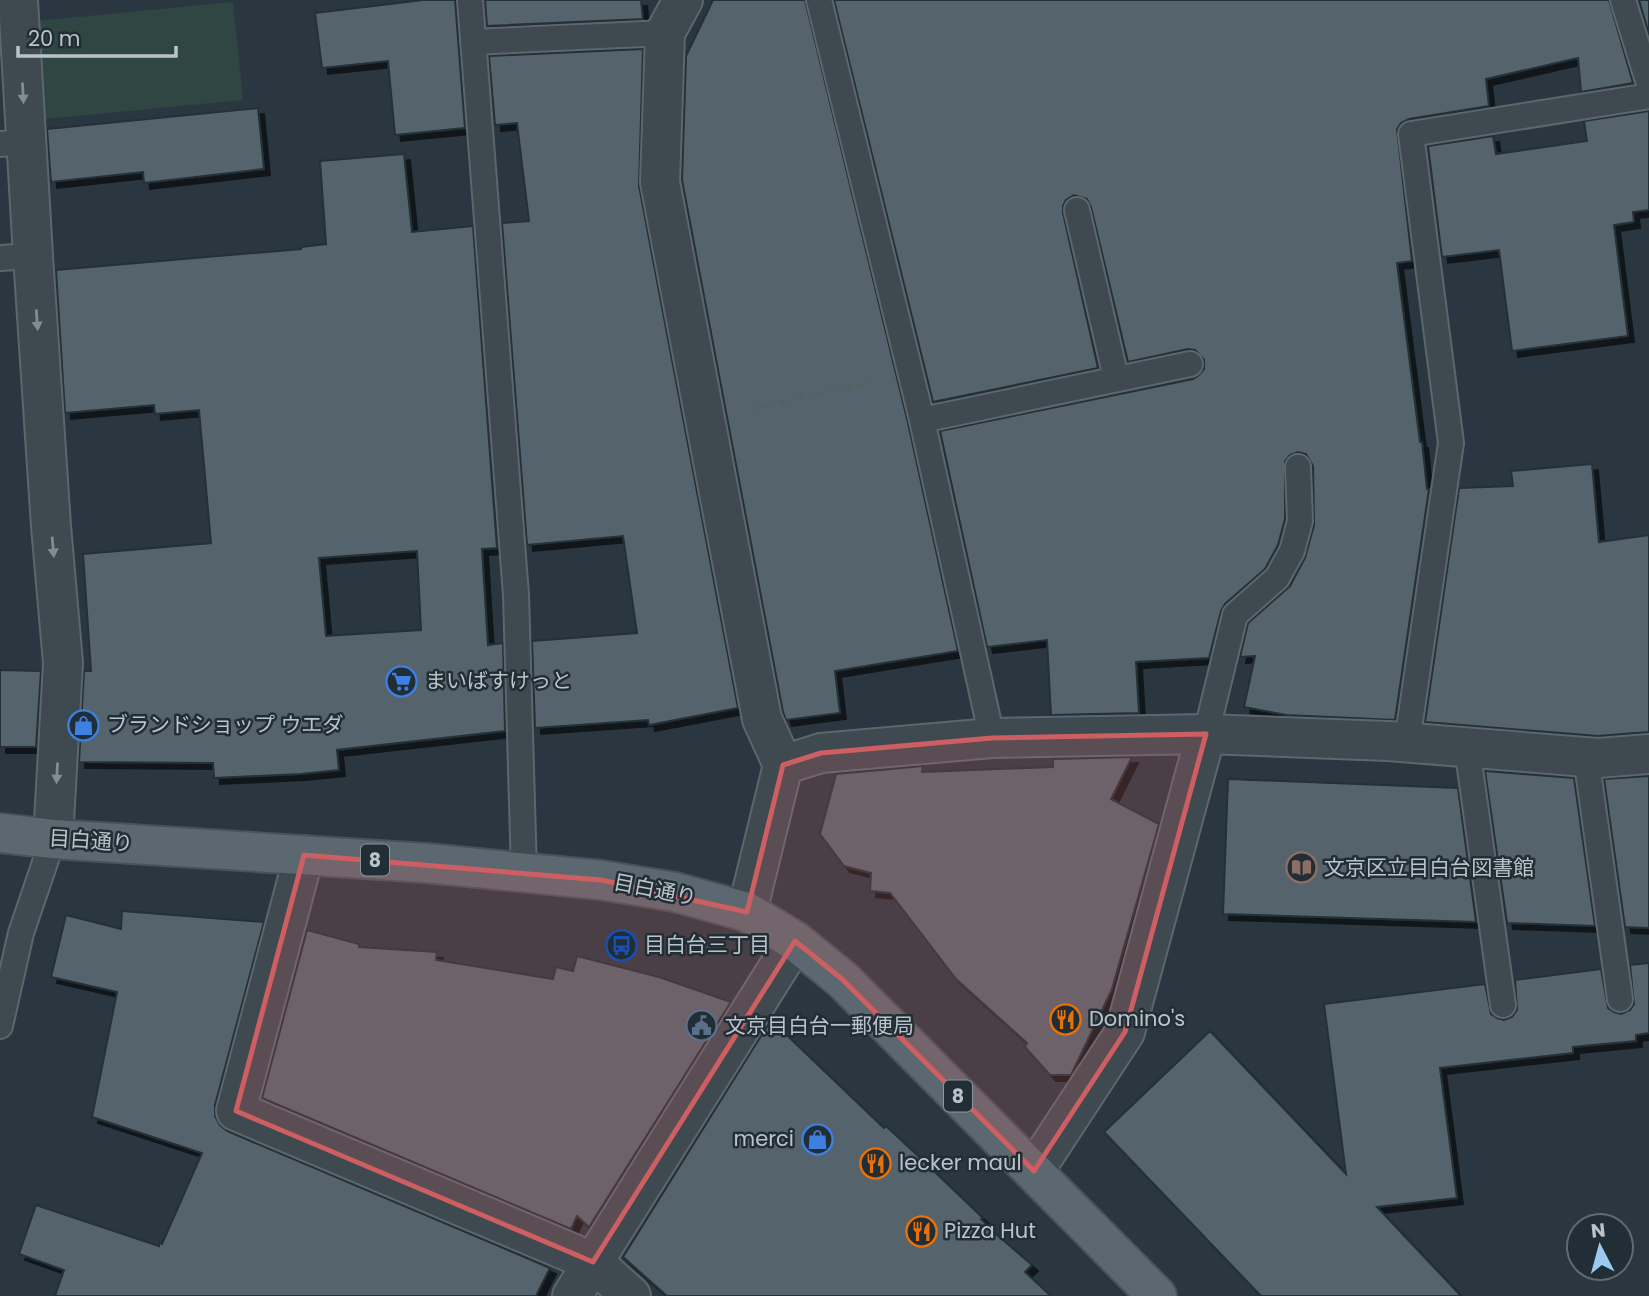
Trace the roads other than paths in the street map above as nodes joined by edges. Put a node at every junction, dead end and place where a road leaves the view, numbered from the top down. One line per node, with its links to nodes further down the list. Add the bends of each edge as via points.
1 (18, 0): 10 (street, one-way to 10)
2 (470, 0): 7 (lane)
3 (683, 0): 6 (street)
4 (819, 0): 15 (lane)
5 (1623, 0): 8 (lane)
6 (665, 33): 7 (lane); 23 (street, via 660,182 762,719)
7 (473, 41): 27 (lane, via 516,595)
8 (1649, 84)
9 (1649, 96): 19 (lane, via 1411,134 1451,443)
10 (13, 143): 12 (street)
11 (1077, 210): 14 (lane)
12 (16, 257): 25 (street, one-way to 25, via 50,512 64,663)
13 (1190, 364): 14 (lane)
14 (1116, 378): 15 (lane)
15 (922, 420): 18 (lane)
16 (1298, 467): 17 (lane, via 1300,521 1292,551 1277,578 1236,615)
17 (1206, 734): 18 (street); 19 (street); 33 (street, via 1125,1032)
18 (992, 738): 23 (street, via 821,753)
19 (1407, 742): 20 (street)
20 (1467, 747): 22 (street); 31 (lane)
21 (1649, 754): 22 (street)
22 (1586, 757): 30 (lane)
23 (783, 765): 28 (street)
24 (0, 833): 25 (main road, 目白通り / 8)
25 (53, 839): 26 (main road, 目白通り / 8); 32 (lane, via 21,933)
26 (304, 855): 27 (main road, 目白通り / 8); 34 (street, via 236,1111)
27 (524, 872): 28 (main road, 目白通り / 8, via 675,892)
28 (747, 912): 29 (main road, 目白通り / 8)
29 (795, 941): 33 (main road, 目白通り / 8, via 843,980); 34 (street)
30 (1620, 999)
31 (1503, 1005)
32 (0, 1026)
33 (1034, 1171): 37 (main road, 目白通り / 8)
34 (593, 1262): 35 (street); 36 (street)
35 (572, 1296)
36 (631, 1296)
37 (1157, 1296)

